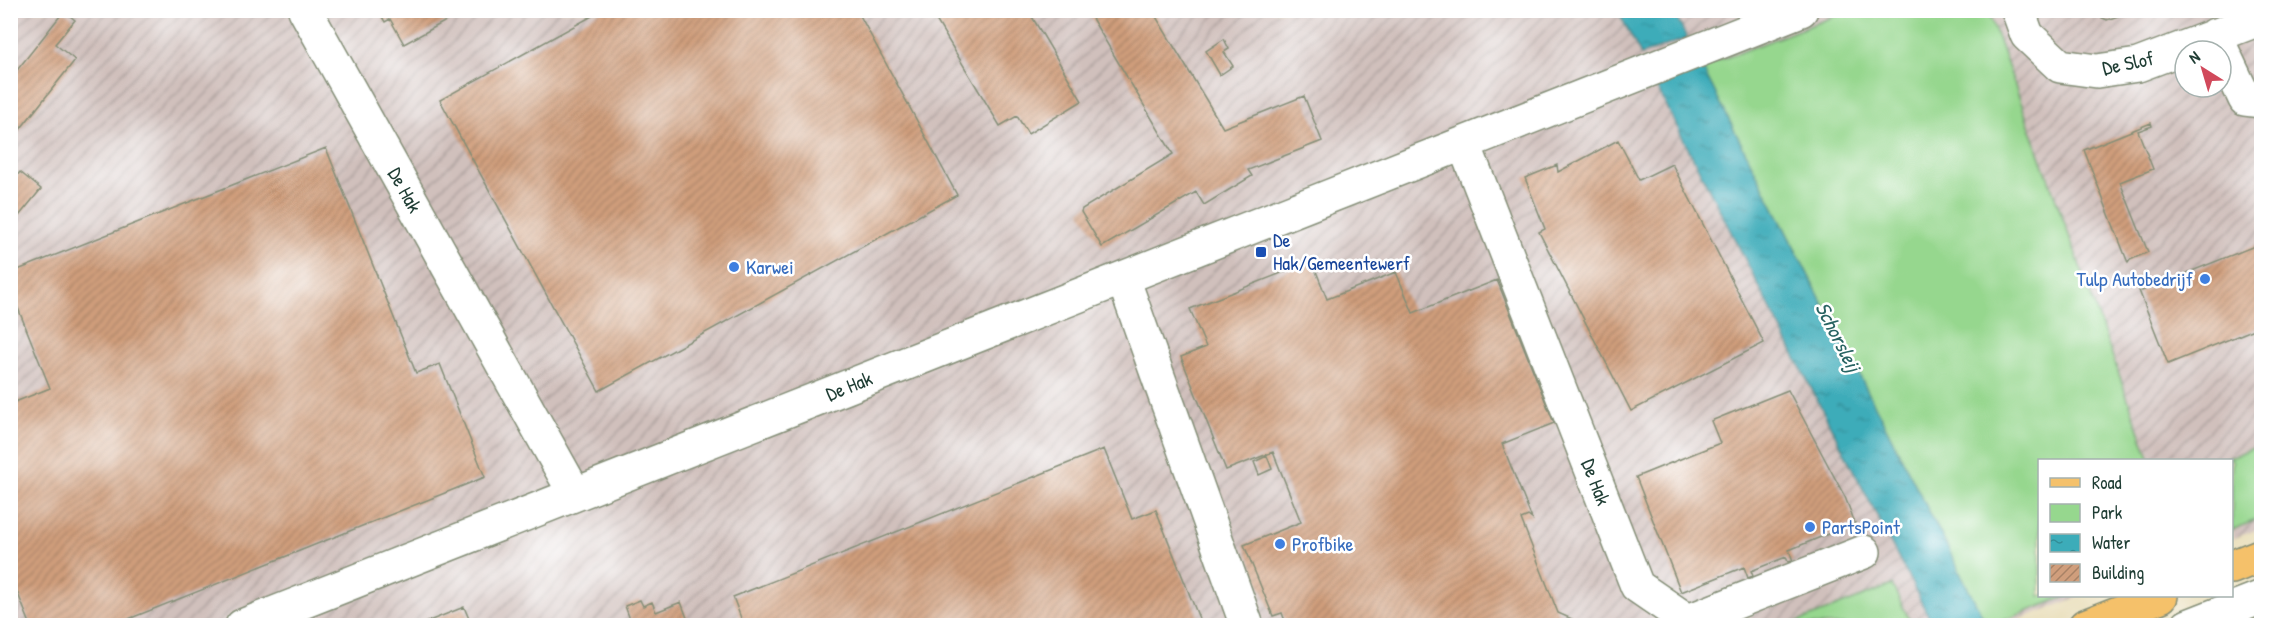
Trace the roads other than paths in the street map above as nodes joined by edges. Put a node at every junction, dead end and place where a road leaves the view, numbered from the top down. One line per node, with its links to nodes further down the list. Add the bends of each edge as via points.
1 (305, 10): 9 (street, De Hak)
2 (1801, 10): 7 (street, De Hak)
3 (2018, 10): 5 (street, De Slof, via 2027,34 2060,66 2097,71 2138,65)
4 (2262, 18): 5 (street, De Slof)
5 (2216, 35): 6 (street, via 2245,99)
6 (2262, 101)
7 (1464, 144): 8 (street, De Hak); 10 (street, De Hak, via 1637,586 1688,621)
8 (1123, 278): 9 (street, De Hak); 16 (street)
9 (575, 494): 15 (street, De Hak)
10 (1864, 552)
11 (2262, 555): 12 (main road)
12 (2233, 567)
13 (2158, 597): 17 (main road)
14 (2262, 597): 18 (street)
15 (242, 626)
16 (1247, 626)
17 (2085, 626)
18 (2188, 626)

